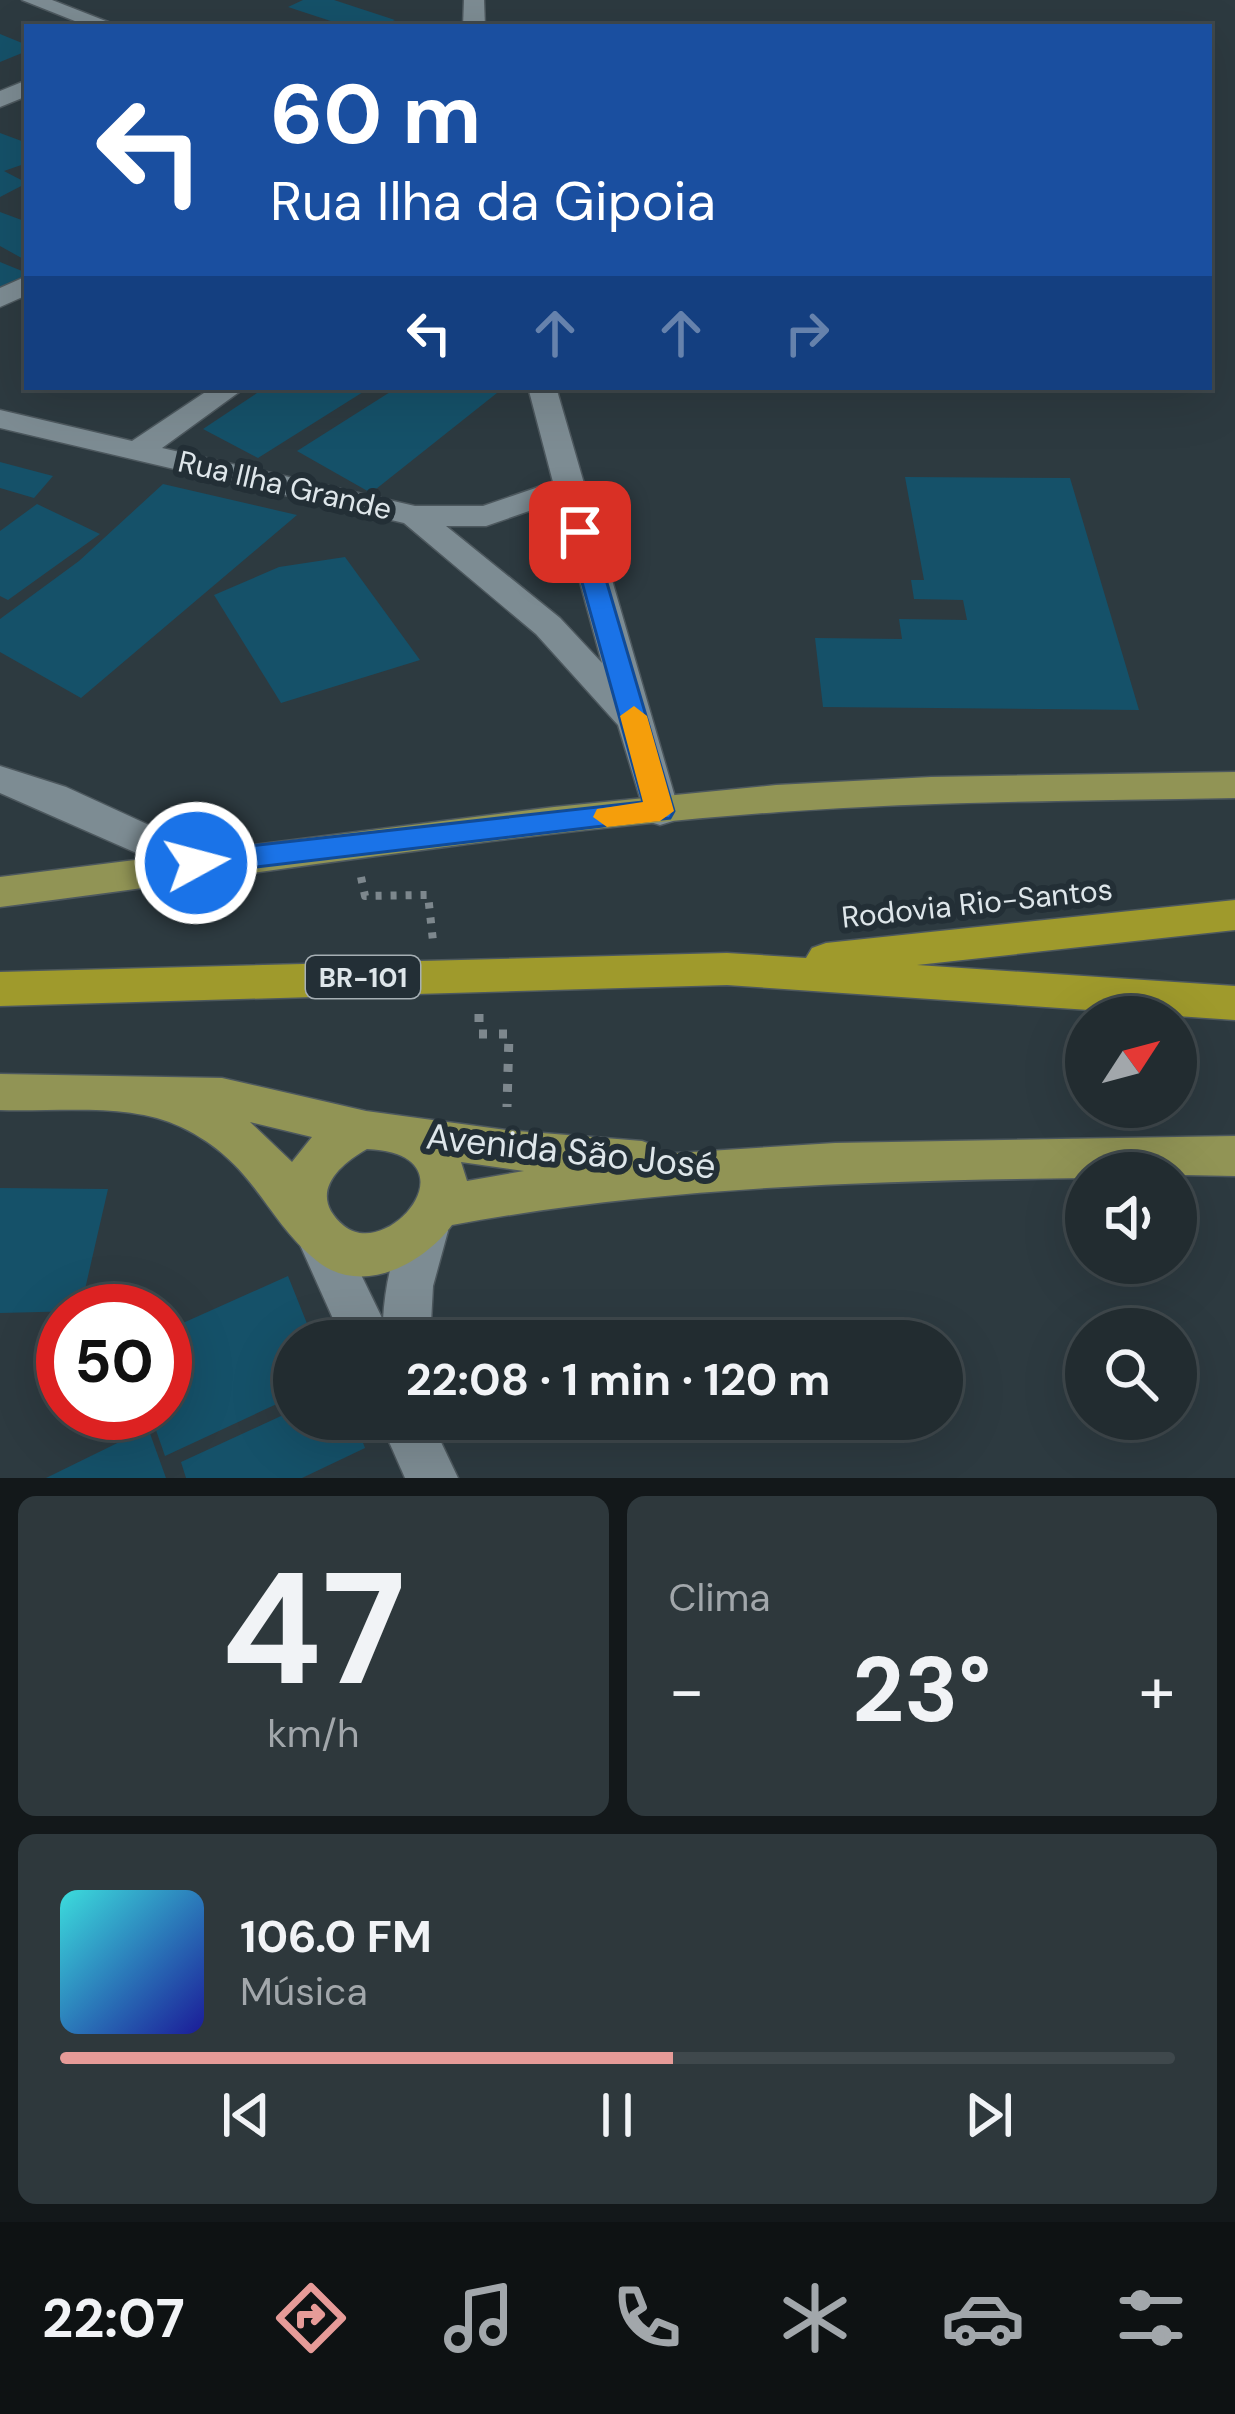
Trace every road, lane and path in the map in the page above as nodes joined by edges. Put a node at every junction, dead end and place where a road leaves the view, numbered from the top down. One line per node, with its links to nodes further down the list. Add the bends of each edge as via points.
1 (32, 0): 2 (street)
2 (101, 24)
3 (228, 390): 6 (street)
4 (543, 390): 7 (street)
5 (0, 419): 6 (street, Rua Ilha Grande)
6 (136, 451): 8 (street, Rua Ilha Grande)
7 (567, 488): 8 (street, via 486,516); 9 (street)
8 (415, 516): 9 (street, Rua Ilha Grande, via 548,626)
9 (635, 722): 12 (street)
10 (0, 779): 13 (street)
11 (1235, 785): 12 (main road, via 887,792)
12 (660, 811): 13 (main road)
13 (196, 863): 14 (main road)
14 (0, 892)
15 (1235, 915): 16 (highway, Rodovia Rio-Santos / BR-101)
16 (727, 969): 17 (highway, Rodovia Rio-Santos / BR-101); 18 (highway, Rodovia Rio-Santos / BR-101)
17 (0, 989)
18 (1235, 1003)
19 (0, 1092): 20 (main road)
20 (142, 1094): 21 (main road, via 222,1097); 25 (main road, via 237,1133 275,1170)
21 (386, 1132): 23 (main road, Avenida São José); 24 (main road, Avenida São José, via 438,1160 444,1180); 25 (main road, via 344,1136 313,1165 305,1183)
22 (1235, 1156): 23 (main road, Avenida São José)
23 (735, 1169): 24 (main road, Avenida São José, via 513,1191)
24 (432, 1219): 25 (main road, Avenida São José, via 399,1247 377,1253 336,1247); 27 (street)
25 (312, 1226): 26 (street)
26 (358, 1320)
27 (408, 1320)
28 (414, 1440): 30 (street)
29 (424, 1440): 30 (street)
30 (432, 1477)

